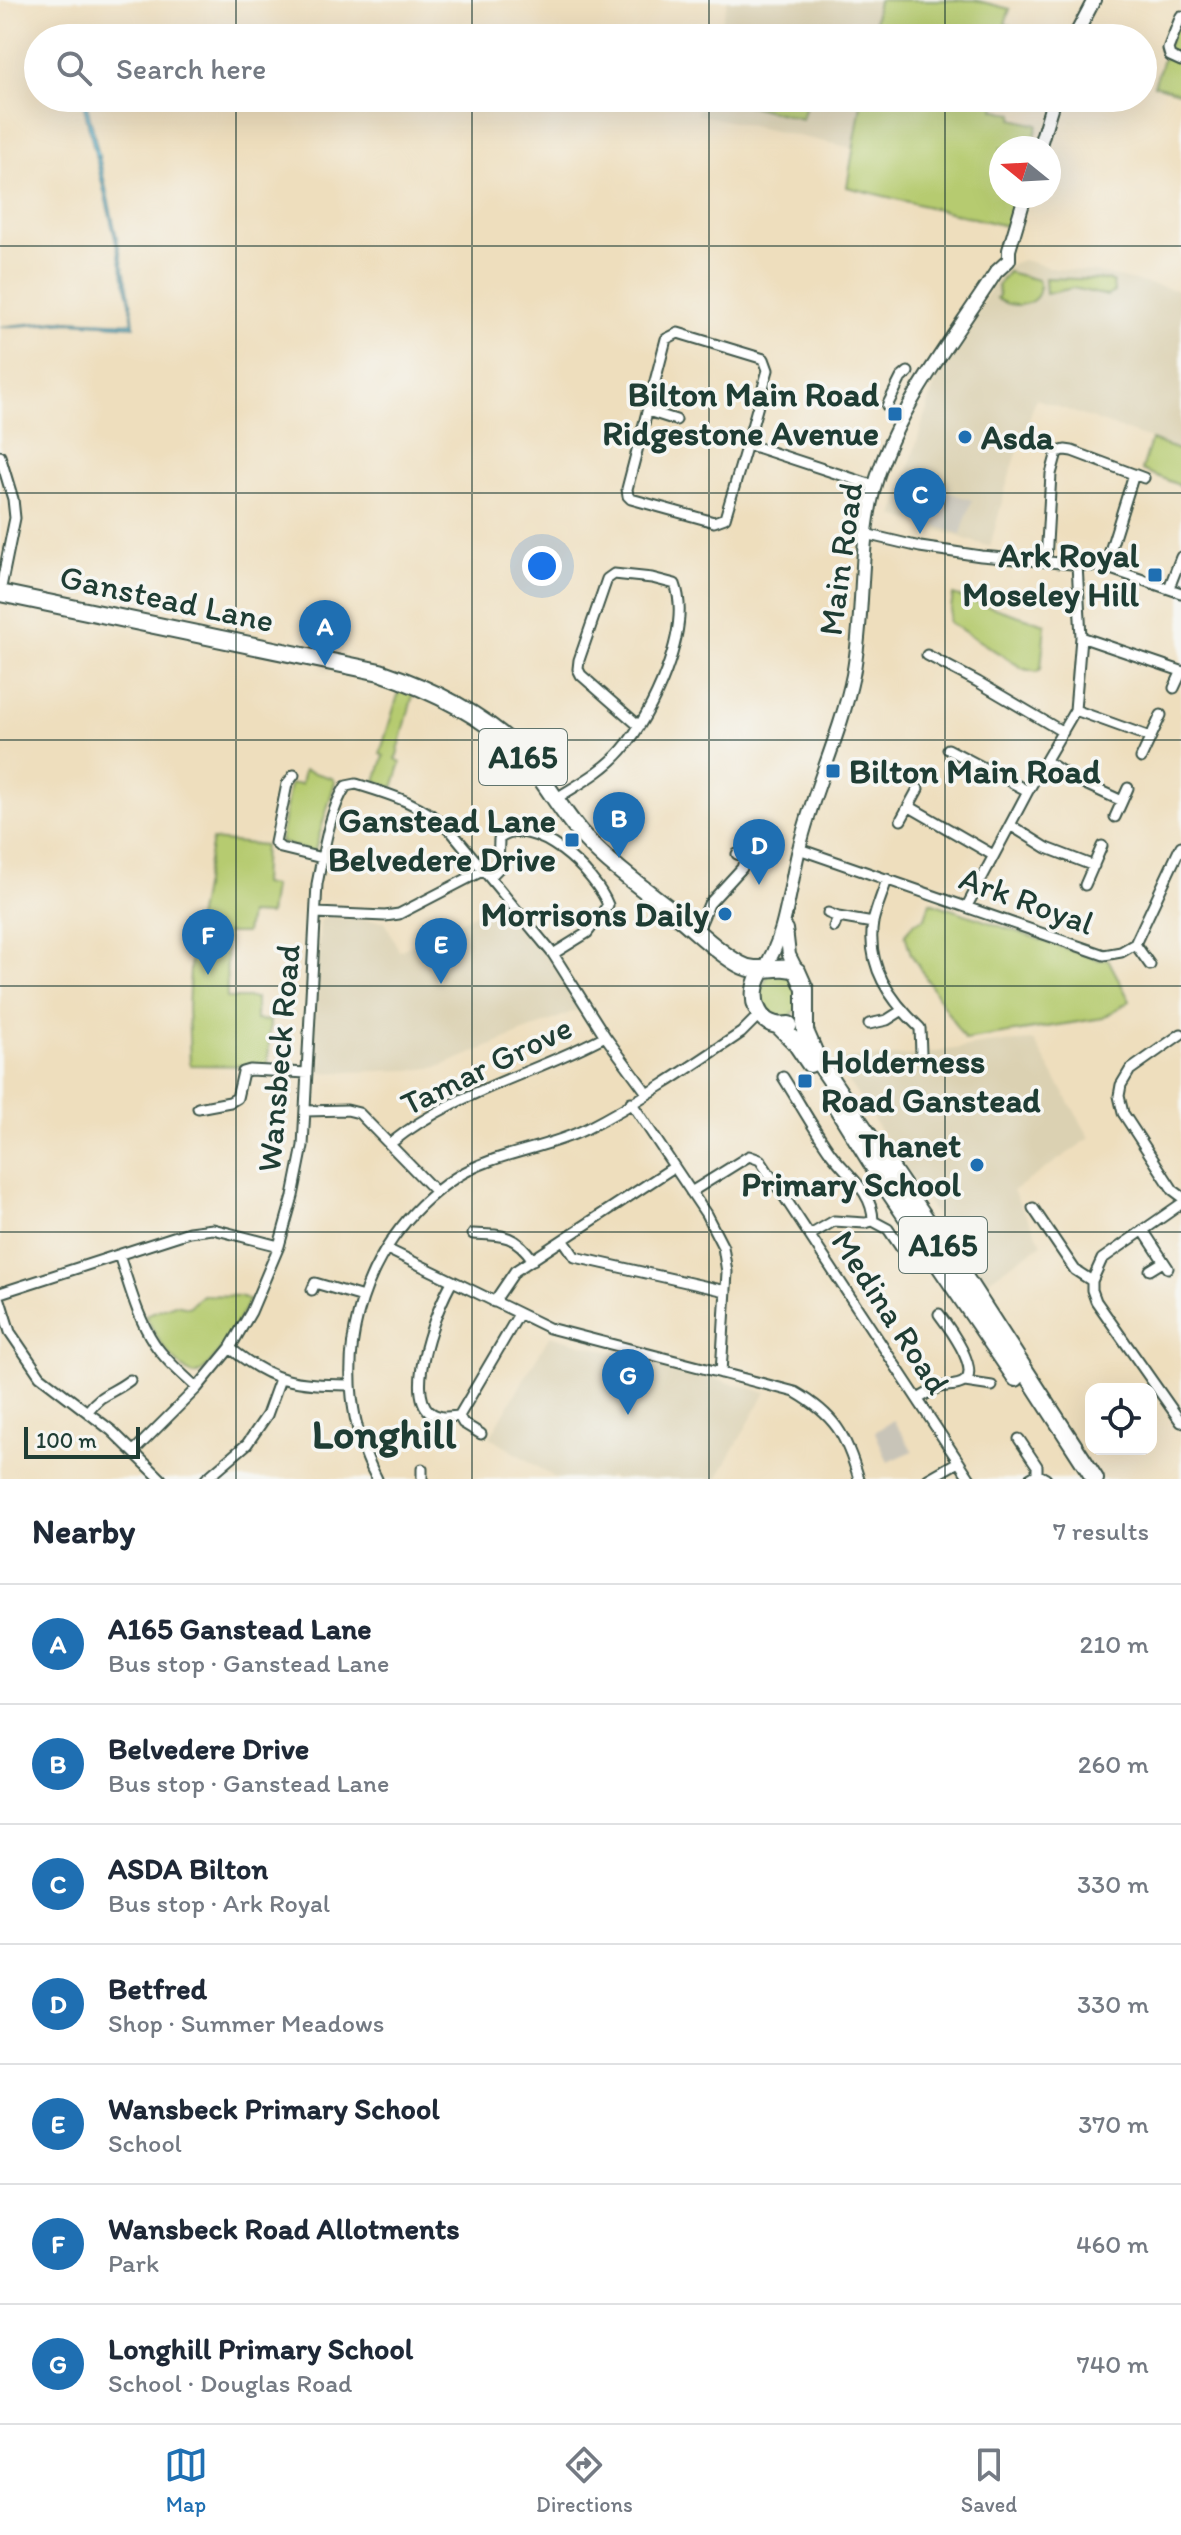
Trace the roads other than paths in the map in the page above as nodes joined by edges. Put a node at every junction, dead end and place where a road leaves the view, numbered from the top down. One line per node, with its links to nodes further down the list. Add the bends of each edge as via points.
1 (1094, 0): 3 (main road)
2 (1181, 16): 4 (street, via 1168,49)
3 (1081, 24)
4 (1181, 61)
5 (1050, 112): 6 (main road)
6 (1043, 136)
7 (1021, 208): 14 (main road, Main Road, via 1009,260 910,404)
8 (908, 372): 9 (street)
9 (887, 406)
10 (648, 411): 11 (street); 12 (street, via 666,339 678,333 764,359 768,370); 12 (street, via 627,489 631,499 714,522 725,518)
11 (679, 421)
12 (747, 444): 14 (street)
13 (0, 456): 21 (street, Ganstead Lane, via 15,518)
14 (875, 486): 15 (main road, Main Road)
15 (865, 534): 17 (street, via 920,547); 47 (main road, Main Road, via 853,676)
16 (1181, 557): 20 (street)
17 (1046, 561): 18 (street); 19 (street, via 1051,474 1057,452 1065,450 1139,476)
18 (1077, 564): 19 (street); 23 (street)
19 (1105, 567): 20 (street)
20 (1169, 588): 22 (street)
21 (0, 593): 39 (highway, Ganstead Lane / A165, via 404,680 472,712 518,750)
22 (1181, 593)
23 (1081, 637): 25 (street); 27 (street)
24 (927, 655): 30 (street)
25 (1181, 672): 26 (street)
26 (1174, 688)
27 (1075, 710): 30 (street); 31 (street)
28 (1161, 715): 31 (street)
29 (638, 725): 29 (street, via 676,643 679,597 675,584 614,574 607,579 578,669); 39 (street, via 622,750 598,772)
30 (1063, 732): 34 (street)
31 (1150, 737): 33 (street)
32 (952, 754): 38 (street)
33 (1141, 758)
34 (1046, 761): 38 (street); 40 (street)
35 (294, 775): 50 (street, via 287,784 275,843)
36 (1128, 788): 40 (street)
37 (918, 789): 41 (street)
38 (1028, 791): 44 (street)
39 (557, 798): 60 (highway, Ganstead Lane / A165, via 603,857)
40 (1122, 801): 42 (street)
41 (910, 807): 43 (street); 48 (street)
42 (1115, 817)
43 (901, 820)
44 (1010, 825): 48 (street); 51 (street, via 1047,848)
45 (1102, 846): 51 (street)
46 (1181, 846): 61 (street, Ark Royal)
47 (799, 849): 53 (street, Ark Royal); 56 (main road, Main Road)
48 (993, 855): 55 (street)
49 (746, 857): 60 (street, via 709,904)
50 (322, 858): 52 (street, Wansbeck Road, via 339,796 346,786 356,784 434,814); 57 (street, Wansbeck Road)
51 (1094, 866): 54 (street)
52 (487, 873): 57 (street, via 399,914); 62 (street, Wansbeck Road); 62 (street, via 498,869 499,839 506,833 534,833 571,858 604,895 608,905 587,933)
53 (887, 879): 55 (street, Ark Royal); 59 (street)
54 (1085, 885)
55 (967, 906): 61 (street, Ark Royal, via 1104,955)
56 (785, 910): 65 (main road, Main Road, via 777,947); 66 (main road, Main Road, via 788,951)
57 (316, 913): 76 (street, Wansbeck Road)
58 (833, 919): 59 (street)
59 (873, 923): 69 (street, via 877,970)
60 (697, 932): 63 (highway, Ganstead Lane / A165)
61 (1135, 944): 64 (street)
62 (553, 954): 74 (street, Wansbeck Road)
63 (738, 964): 65 (highway, Ganstead Lane / A165); 67 (highway, Ganstead Lane / A165)
64 (1150, 965)
65 (763, 970): 66 (highway, A165, via 782,966); 67 (highway, via 756,981)
66 (797, 971): 68 (highway, A165, via 804,982)
67 (755, 1001): 71 (highway, A165, via 764,1019); 72 (street, via 757,1015)
68 (804, 1007): 71 (highway, via 796,1022); 134 (highway, A165, via 806,1038 818,1061)
69 (901, 1011): 70 (street); 75 (street, via 920,1028)
70 (866, 1025)
71 (778, 1026): 72 (street); 133 (highway, A165, via 804,1055 889,1191)
72 (746, 1029): 78 (street)
73 (1181, 1034): 86 (street, via 1130,1070 1119,1096 1123,1113)
74 (605, 1036): 78 (street, Wansbeck Road); 82 (street, Tamar Grove, via 441,1108)
75 (921, 1053)
76 (307, 1073): 80 (street, via 243,1072 237,1098); 81 (street, Wansbeck Road)
77 (783, 1077): 89 (street, via 830,1151 858,1183 873,1210)
78 (647, 1093): 79 (street)
79 (631, 1102): 83 (street); 84 (street, via 573,1135 481,1164)
80 (198, 1108)
81 (305, 1111): 82 (street, via 359,1113); 94 (street, Wansbeck Road, via 303,1146)
82 (391, 1143): 84 (street)
83 (674, 1167): 85 (street); 93 (street)
84 (436, 1192): 95 (street)
85 (691, 1192): 92 (street, Medina Road, via 754,1156); 103 (street, via 723,1247)
86 (1181, 1196)
87 (1181, 1204): 90 (street)
88 (1033, 1208): 100 (street, via 1075,1270)
89 (873, 1221): 92 (street, via 834,1221); 96 (street, via 888,1229)
90 (1143, 1230): 99 (street, via 1166,1265); 100 (street, via 1102,1259)
91 (473, 1234): 98 (street, via 511,1238)
92 (810, 1235): 118 (street, Medina Road)
93 (564, 1241): 98 (street); 103 (street, via 575,1257)
94 (279, 1246): 97 (street, via 213,1229); 110 (street, Wansbeck Road)
95 (387, 1249): 101 (street); 105 (street)
96 (903, 1251)
97 (119, 1255): 104 (street); 117 (street, via 155,1344)
98 (533, 1260): 107 (street, via 515,1271)
99 (1150, 1270)
100 (1092, 1281): 121 (street, via 1096,1301)
101 (452, 1282): 107 (street); 120 (street, via 430,1336 420,1387 426,1410 443,1418)
102 (312, 1290): 105 (street, via 315,1283)
103 (726, 1291): 111 (street)
104 (0, 1293)
105 (363, 1297): 115 (street, via 353,1332)
106 (0, 1300): 119 (street, via 10,1332 40,1376)
107 (494, 1302): 108 (street)
108 (519, 1314): 111 (street, via 549,1328); 120 (street)
109 (943, 1316): 114 (street, via 971,1368)
110 (230, 1348): 112 (street); 117 (street, Wansbeck Road)
111 (721, 1373): 130 (street, via 795,1392 820,1407 835,1421)
112 (280, 1379): 115 (street); 128 (street, via 267,1415 247,1444)
113 (130, 1380): 119 (street, via 97,1398)
114 (965, 1382): 116 (street); 118 (street, via 938,1387)
115 (349, 1385): 129 (street, via 358,1433)
116 (992, 1386)
117 (197, 1388): 124 (street, Wansbeck Road)
118 (918, 1399): 125 (street, Medina Road)
119 (88, 1411): 124 (street)
120 (459, 1416): 122 (street)
121 (1181, 1422)
122 (481, 1434)
123 (1019, 1439): 127 (street, via 1037,1466)
124 (134, 1451): 126 (street)
125 (958, 1462): 131 (street); 132 (street, Medina Road)
126 (154, 1477)
127 (1038, 1477)
128 (206, 1479)
129 (377, 1479)
130 (859, 1479)
131 (928, 1479)
132 (970, 1479)
133 (1084, 1479)
134 (1095, 1479)

